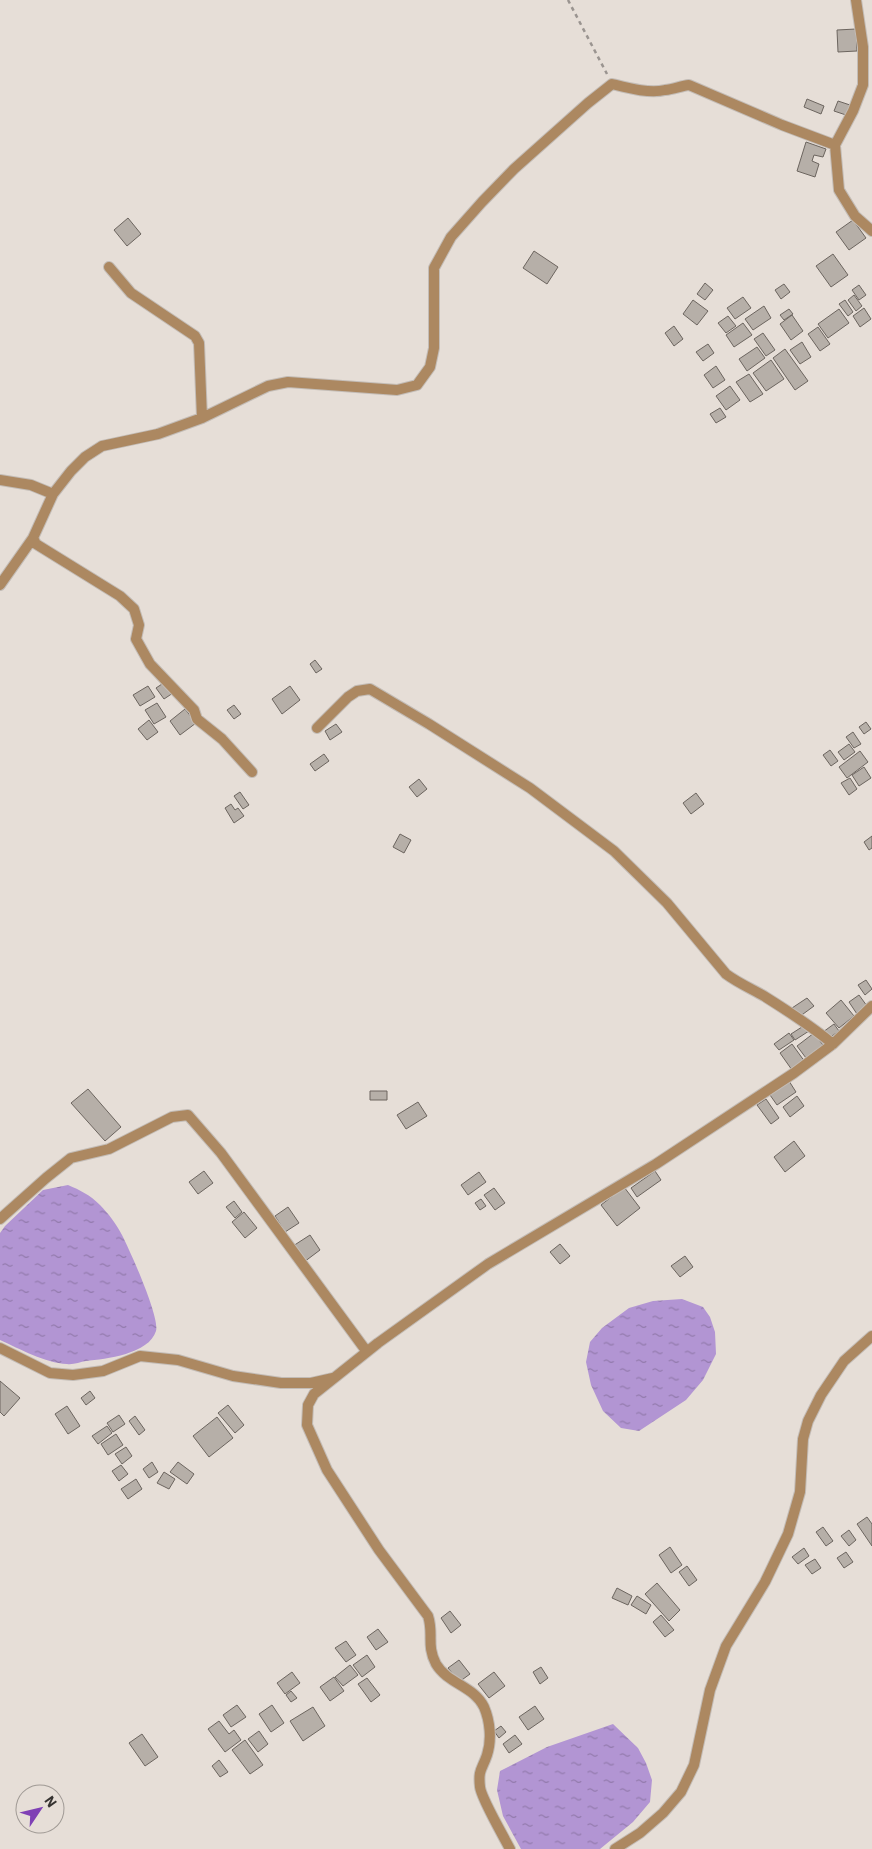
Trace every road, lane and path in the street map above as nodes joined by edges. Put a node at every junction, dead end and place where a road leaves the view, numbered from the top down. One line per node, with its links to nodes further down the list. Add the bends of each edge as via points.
1 (568, 0): 3 (path)
2 (856, 0): 4 (street, via 863,47 862,85)
3 (612, 84): 4 (street, via 664,91 690,85); 7 (street, via 514,169 451,237 434,268 434,348 430,367 417,385 381,390 288,382 268,386)
4 (834, 145): 5 (street, via 839,190 855,216)
5 (872, 231)
6 (109, 267): 7 (street, via 131,293 195,336 199,343)
7 (202, 418): 9 (street, via 158,434 102,446 71,470)
8 (0, 480): 9 (street, via 31,485)
9 (53, 494): 10 (street)
10 (33, 538): 11 (street); 13 (street, via 36,544 120,596 134,609 139,625 136,639 150,664 194,710 197,719 222,739)
11 (0, 585)
12 (317, 728): 15 (street, via 348,697 357,691 370,689 429,724 530,788 614,851 668,903 726,974 785,1009)
13 (252, 772)
14 (872, 1006): 15 (street)
15 (833, 1044): 19 (street, via 664,1159 488,1264)
16 (0, 1219): 19 (street, via 71,1158 109,1149 172,1117 188,1115 221,1152)
17 (872, 1336): 22 (street, via 844,1360 808,1421 803,1439 800,1492 788,1534 765,1582 726,1646 710,1690 694,1765 681,1792 640,1833)
18 (0, 1348): 20 (street, via 50,1373 73,1375 103,1371 140,1356 178,1360 233,1376 281,1383 311,1383)
19 (367, 1352): 20 (street)
20 (336, 1378): 21 (street, via 314,1394 308,1405 307,1425 327,1470 379,1550 428,1616 430,1648 437,1666 454,1683 475,1694 484,1707 491,1739 479,1770 480,1790)
21 (510, 1849)
22 (615, 1849)

